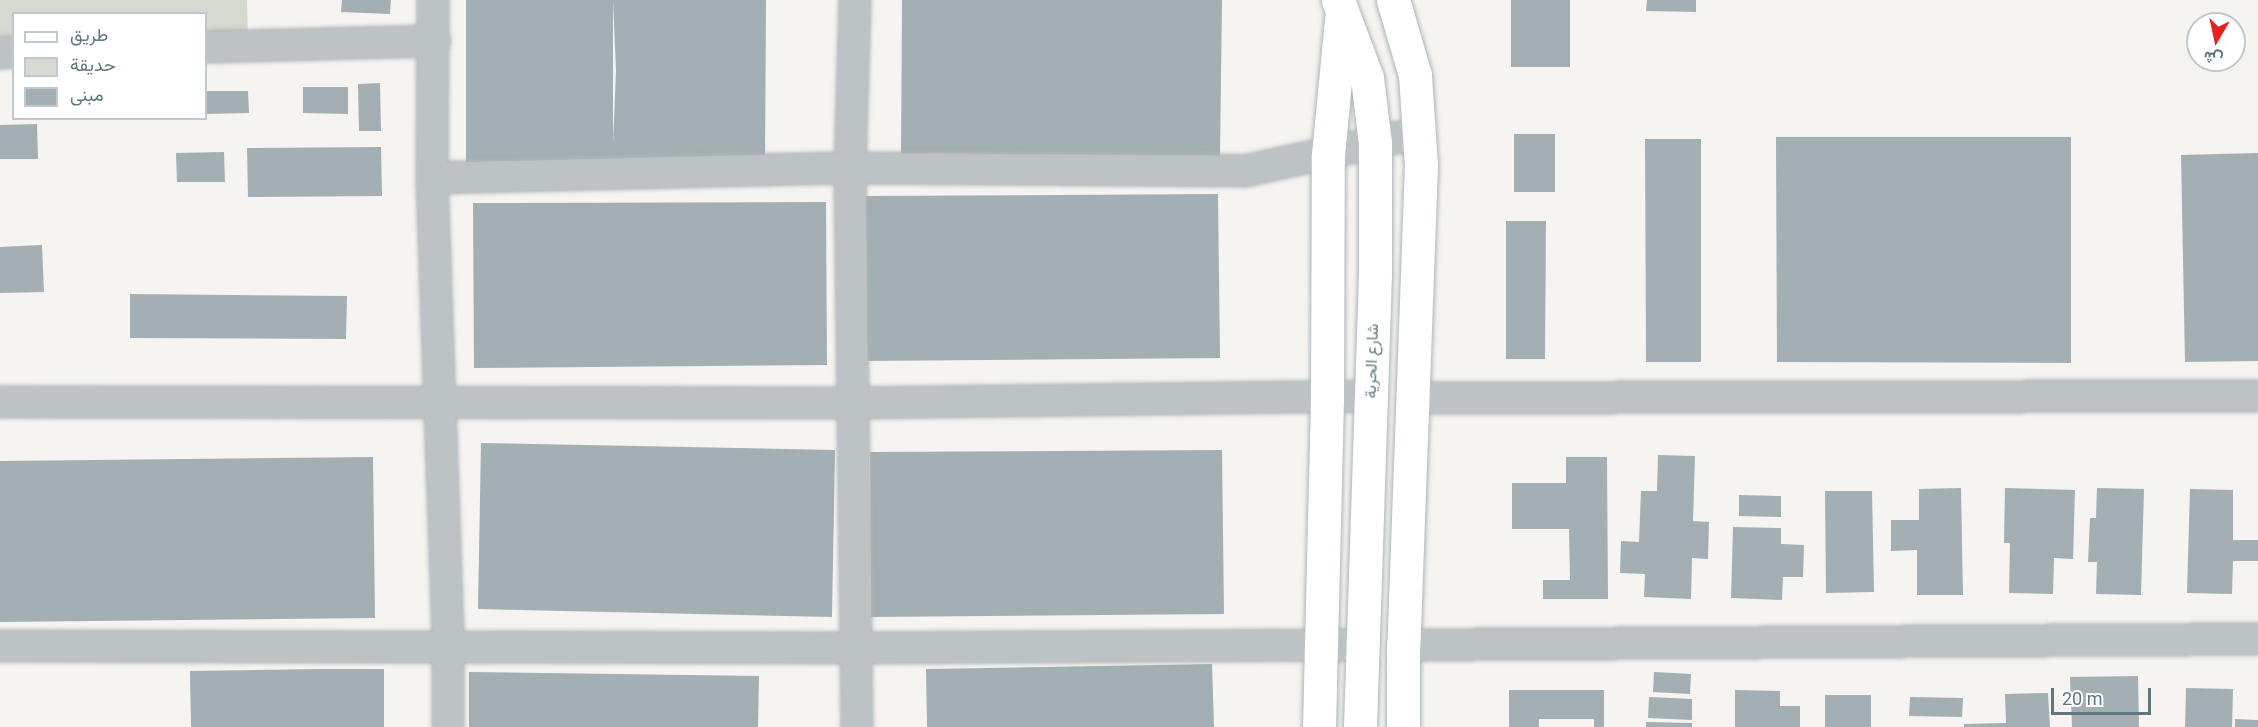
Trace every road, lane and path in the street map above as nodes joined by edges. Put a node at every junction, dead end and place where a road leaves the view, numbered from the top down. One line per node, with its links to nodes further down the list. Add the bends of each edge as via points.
1 (433, 0): 5 (street)
2 (855, 0): 10 (street)
3 (1393, 0): 7 (main road, via 1415,75)
4 (1340, 5): 8 (main road, شارع الحرية, via 1367,78); 9 (main road)
5 (435, 41): 6 (street); 11 (street)
6 (207, 47)
7 (1420, 133): 8 (street); 15 (main road)
8 (1375, 143): 9 (street); 13 (main road, شارع الحرية)
9 (1328, 155): 10 (street, via 1245,171); 12 (main road)
10 (850, 168): 11 (street); 18 (street)
11 (432, 178): 17 (street)
12 (1327, 396): 13 (street); 18 (street); 23 (main road)
13 (1371, 396): 20 (main road, شارع الحرية)
14 (2258, 396): 15 (street)
15 (1414, 398): 21 (main road)
16 (0, 402): 17 (street)
17 (439, 402): 18 (street); 24 (street)
18 (851, 403): 25 (street)
19 (2258, 639): 21 (street)
20 (1363, 645): 23 (street); 29 (main road, شارع الحرية)
21 (1403, 645): 30 (main road)
22 (0, 646): 24 (street)
23 (1320, 646): 25 (street); 28 (main road)
24 (448, 647): 25 (street); 26 (street)
25 (855, 648): 27 (street)
26 (448, 727)
27 (858, 727)
28 (1319, 727)
29 (1360, 727)
30 (1403, 727)

